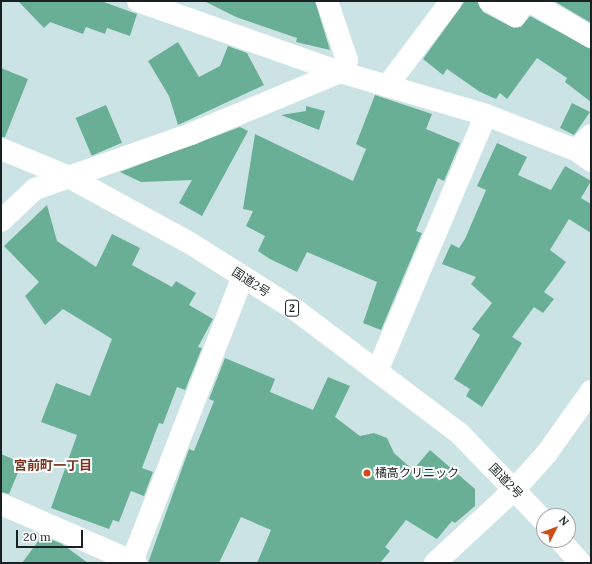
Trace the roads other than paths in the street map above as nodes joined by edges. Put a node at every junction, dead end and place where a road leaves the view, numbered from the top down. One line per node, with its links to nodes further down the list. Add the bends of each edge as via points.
1 (138, 1): 7 (main road)
2 (327, 1): 7 (main road, via 347,60)
3 (451, 1): 8 (main road)
4 (489, 1): 5 (main road, via 515,16)
5 (527, 1): 6 (main road)
6 (591, 36)
7 (340, 72): 8 (main road); 13 (main road, via 191,134)
8 (387, 86): 9 (main road)
9 (486, 114): 12 (main road); 16 (main road)
10 (591, 134): 12 (main road)
11 (1, 149): 13 (main road, 国道2号 / 2)
12 (583, 155)
13 (67, 176): 14 (main road, via 34,189); 15 (main road, 国道2号 / 2, via 190,243)
14 (1, 221)
15 (243, 276): 16 (main road, 国道2号 / 2); 22 (main road)
16 (378, 369): 18 (main road, 国道2号 / 2, via 460,434)
17 (591, 391): 18 (main road, via 547,453)
18 (515, 489): 20 (main road, 国道2号 / 2); 23 (main road)
19 (1, 504): 22 (main road)
20 (536, 513)
21 (567, 548): 24 (main road)
22 (134, 562)
23 (435, 563)
24 (581, 563)

